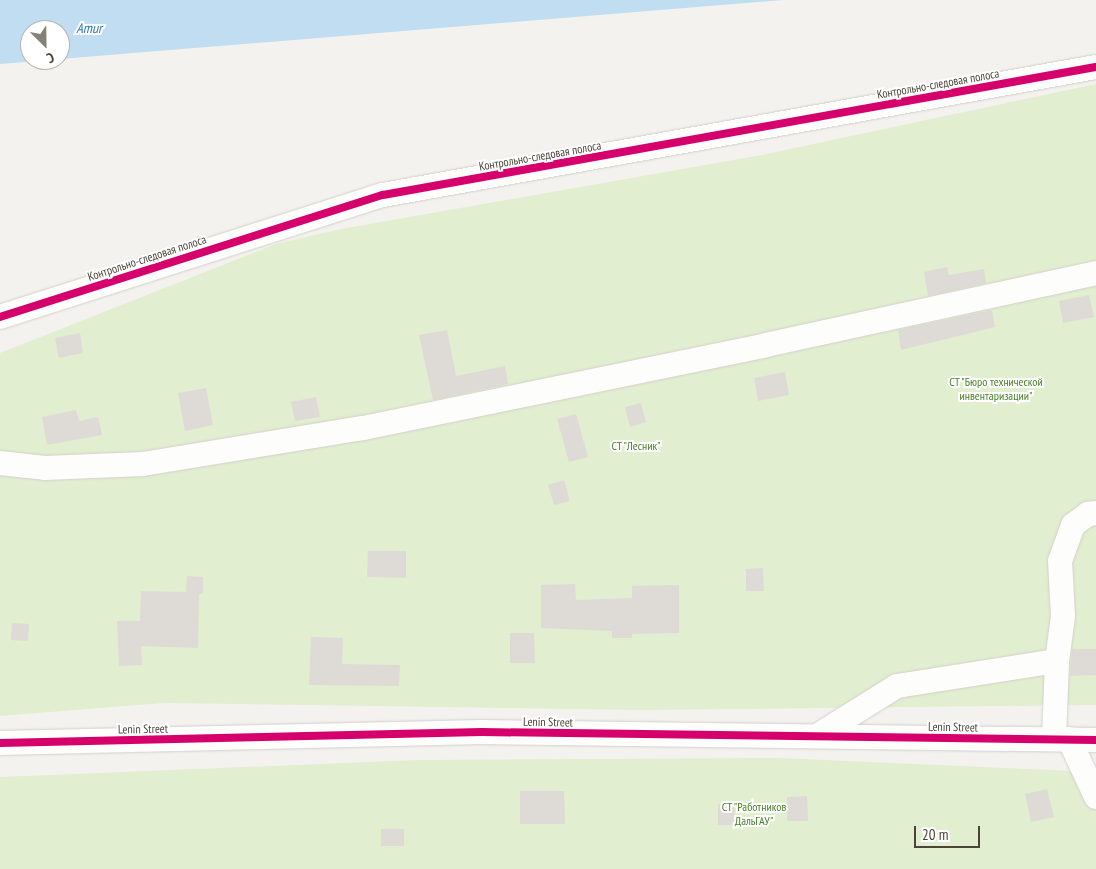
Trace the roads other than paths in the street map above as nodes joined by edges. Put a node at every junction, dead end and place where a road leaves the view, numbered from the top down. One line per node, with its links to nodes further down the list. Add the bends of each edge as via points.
1 (1096, 67): 3 (street, Контрольно-следовая полоса, via 383,195)
2 (1096, 273): 4 (street, via 766,346 363,428 143,464 45,468)
3 (0, 317)
4 (0, 463)
5 (1096, 513): 6 (street, via 1088,514 1073,525 1060,561 1063,616)
6 (1057, 661): 7 (street, via 897,686); 8 (street)
7 (817, 736): 8 (street, Lenin Street); 10 (street, Lenin Street, via 482,732)
8 (1062, 739): 9 (street, Lenin Street); 11 (street)
9 (1096, 740)
10 (0, 743)
11 (1096, 797)

